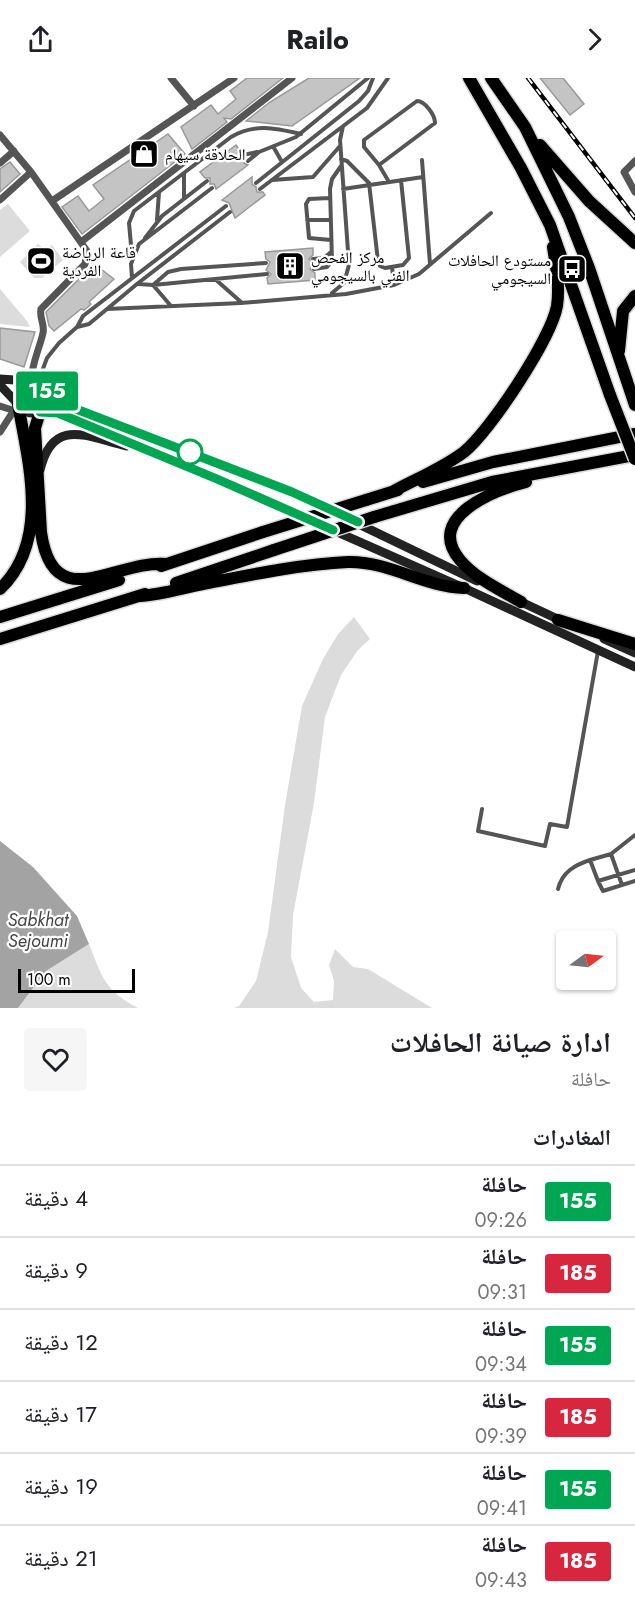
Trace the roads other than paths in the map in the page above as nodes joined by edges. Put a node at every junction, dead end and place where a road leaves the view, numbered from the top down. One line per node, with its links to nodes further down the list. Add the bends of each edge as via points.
1 (171, 78): 9 (street)
2 (234, 78): 9 (street)
3 (292, 78): 54 (street)
4 (368, 78): 12 (lane)
5 (373, 78): 23 (lane, via 359,101)
6 (388, 78): 10 (lane, via 370,105)
7 (468, 78): 51 (highway)
8 (491, 78): 11 (highway)
9 (194, 106): 44 (street)
10 (344, 126): 14 (lane); 30 (lane)
11 (525, 127): 55 (highway, via 578,190); 77 (highway, via 579,243)
12 (301, 134): 15 (lane); 28 (lane, via 269,127 245,130)
13 (0, 135): 16 (street)
14 (340, 146): 19 (lane); 30 (lane, via 313,177)
15 (274, 148): 17 (lane); 23 (lane)
16 (14, 151): 24 (street); 27 (street)
17 (259, 152): 18 (lane); 21 (lane)
18 (243, 155)
19 (341, 159): 26 (lane); 35 (lane)
20 (422, 160): 29 (lane)
21 (248, 161)
22 (635, 161): 40 (street, via 624,172)
23 (282, 162): 34 (lane)
24 (0, 163)
25 (379, 165): 25 (lane, via 364,147 364,140 421,101 435,123); 33 (lane)
26 (342, 166): 38 (lane); 41 (lane, via 332,178)
27 (31, 172): 43 (street); 44 (street)
28 (184, 172): 39 (lane); 42 (lane)
29 (423, 177): 31 (lane); 60 (lane)
30 (272, 180): 37 (lane)
31 (401, 180): 33 (lane); 62 (lane, via 409,258 405,264)
32 (207, 181): 42 (lane)
33 (389, 182): 35 (lane)
34 (256, 183)
35 (370, 185): 38 (lane); 62 (lane, via 378,263)
36 (212, 188): 52 (lane)
37 (261, 189)
38 (343, 189): 71 (lane, via 348,271 340,288)
39 (159, 192): 50 (lane); 57 (lane, via 134,211 130,219)
40 (635, 192)
41 (330, 198): 48 (lane, via 308,200); 49 (lane)
42 (184, 199): 50 (lane)
43 (0, 200)
44 (52, 201): 54 (street)
45 (226, 206): 61 (lane)
46 (230, 212): 64 (lane)
47 (491, 213): 60 (lane)
48 (307, 220): 49 (lane); 53 (lane, via 309,238)
49 (331, 220): 53 (lane)
50 (157, 221): 52 (lane)
51 (550, 225): 89 (highway, bridge); 92 (highway, via 558,296 554,319 544,340 477,440 454,459)
52 (145, 239): 57 (lane)
53 (331, 240): 56 (lane)
54 (81, 242): 79 (street, via 87,251 85,264 41,309 43,330 33,359)
55 (635, 243)
56 (332, 251): 58 (lane, via 324,258); 63 (lane, via 330,265)
57 (132, 256): 66 (lane)
58 (313, 259)
59 (266, 262): 69 (lane, via 174,270)
60 (430, 265): 70 (lane, via 414,278)
61 (147, 267): 64 (lane); 66 (lane)
62 (392, 267): 70 (lane)
63 (314, 269)
64 (151, 272): 68 (lane)
65 (267, 274): 67 (lane)
66 (132, 278): 76 (lane, via 82,316)
67 (214, 279): 69 (lane); 73 (lane)
68 (137, 284): 69 (lane); 75 (lane)
69 (153, 285): 74 (lane)
70 (394, 285): 71 (lane)
71 (329, 295): 73 (lane)
72 (635, 296): 77 (highway, via 623,311)
73 (241, 303): 74 (lane)
74 (171, 306): 75 (lane)
75 (107, 309): 76 (lane, via 89,324)
76 (77, 327): 79 (lane, via 51,352)
77 (619, 361): 82 (highway)
78 (0, 379): 79 (main road)
79 (33, 381): 81 (main road); 84 (main road, via 18,390)
80 (0, 385): 84 (main road)
81 (46, 389): 85 (main road, via 49,399); 97 (main road, via 63,404 292,492)
82 (635, 405)
83 (0, 406): 84 (street)
84 (15, 407): 85 (main road); 86 (street); 95 (highway, via 25,441 32,515 29,543 21,563)
85 (40, 412): 88 (main road, via 58,413); 91 (highway, via 35,428)
86 (0, 432)
87 (635, 434): 92 (highway, via 493,462)
88 (148, 450): 91 (main road, via 69,434 50,444); 94 (main road)
89 (635, 457): 90 (highway)
90 (572, 466): 96 (highway, bridge, via 492,482 374,517); 97 (highway, via 493,493 470,505 453,526 453,551 461,561 471,572)
91 (39, 476): 93 (highway, via 43,548 58,574 85,580 153,563)
92 (392, 492): 93 (highway, bridge)
93 (167, 564): 98 (highway)
94 (464, 588): 96 (highway, via 448,587 373,564 346,562); 102 (main road)
95 (0, 590)
96 (140, 596): 100 (highway)
97 (521, 602): 99 (main road)
98 (0, 617)
99 (558, 620): 101 (highway); 103 (main road)
100 (0, 639)
101 (635, 644)
102 (598, 650): 104 (main road); 105 (lane, via 567,827 550,824 546,846 478,831)
103 (635, 653)
104 (635, 667)
105 (482, 809)
106 (635, 836): 107 (lane)
107 (611, 854): 108 (lane); 110 (lane)
108 (590, 860): 111 (lane); 114 (lane, via 569,870)
109 (635, 870): 110 (lane)
110 (620, 874): 111 (lane); 113 (lane)
111 (598, 881): 113 (lane, via 603,891)
112 (635, 881): 113 (lane)
113 (622, 885)
114 (558, 889)

